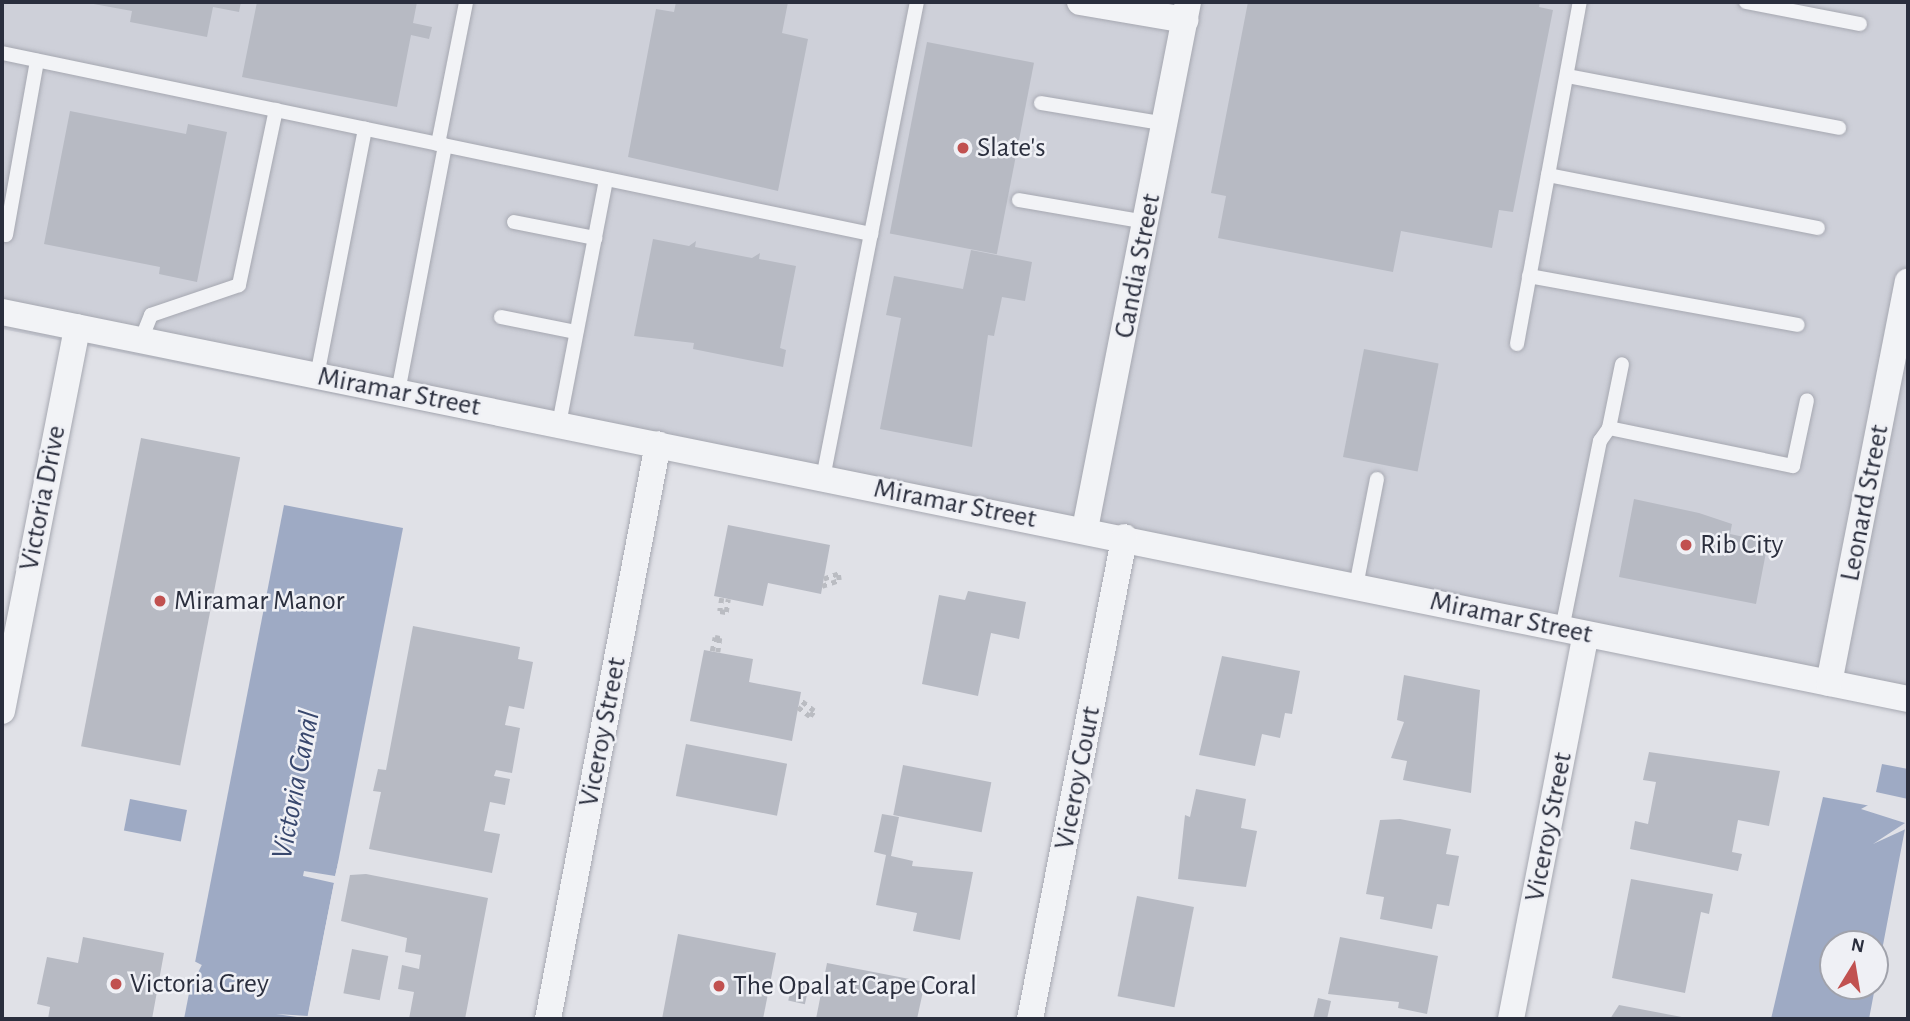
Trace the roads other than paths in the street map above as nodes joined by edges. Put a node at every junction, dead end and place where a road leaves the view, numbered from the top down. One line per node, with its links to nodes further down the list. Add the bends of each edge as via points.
1 (466, 2): 16 (lane)
2 (917, 2): 23 (lane)
3 (1080, 2): 6 (street)
4 (1580, 2): 10 (lane)
5 (1746, 2): 7 (lane)
6 (1186, 11): 13 (street, Candia Street)
7 (1860, 24)
8 (2, 53): 9 (lane)
9 (37, 61): 12 (lane); 24 (lane)
10 (1567, 76): 14 (lane); 17 (lane)
11 (1041, 103): 13 (lane)
12 (276, 110): 15 (lane); 33 (lane, via 239,285 151,315)
13 (1166, 124): 21 (street, Candia Street)
14 (1839, 128)
15 (365, 129): 16 (lane); 36 (lane)
16 (442, 145): 18 (lane); 37 (lane)
17 (1548, 175): 22 (lane); 26 (lane)
18 (606, 179): 23 (lane); 25 (lane)
19 (1019, 200): 21 (lane)
20 (514, 222): 25 (lane)
21 (1147, 222): 44 (street, Candia Street)
22 (1818, 228)
23 (871, 234): 42 (lane)
24 (6, 235)
25 (595, 238): 32 (lane)
26 (1530, 276): 30 (lane); 34 (lane)
27 (1908, 289): 48 (street, Leonard Street)
28 (2, 312): 31 (street, Miramar Street)
29 (501, 317): 32 (lane)
30 (1798, 325)
31 (77, 327): 33 (street, Miramar Street); 50 (street, Victoria Drive)
32 (576, 332): 39 (lane)
33 (141, 340): 36 (street, Miramar Street)
34 (1517, 344)
35 (1622, 364): 40 (lane)
36 (317, 376): 37 (street, Miramar Street)
37 (398, 392): 39 (street, Miramar Street)
38 (1807, 400): 40 (lane, via 1793,466)
39 (559, 425): 41 (street, Miramar Street)
40 (1609, 428): 47 (lane, via 1600,441)
41 (658, 444): 42 (street, Miramar Street); 51 (street, Viceroy Street)
42 (823, 478): 44 (street, Miramar Street)
43 (1377, 479): 46 (lane)
44 (1085, 529): 45 (street, Miramar Street)
45 (1125, 537): 46 (street, Miramar Street); 52 (street, Viceroy Court)
46 (1356, 586): 47 (street, Miramar Street)
47 (1574, 632): 48 (street, Miramar Street); 53 (street, Viceroy Street)
48 (1829, 683): 49 (street, Miramar Street)
49 (1908, 699)
50 (2, 711)
51 (548, 1019)
52 (1030, 1019)
53 (1511, 1019)

